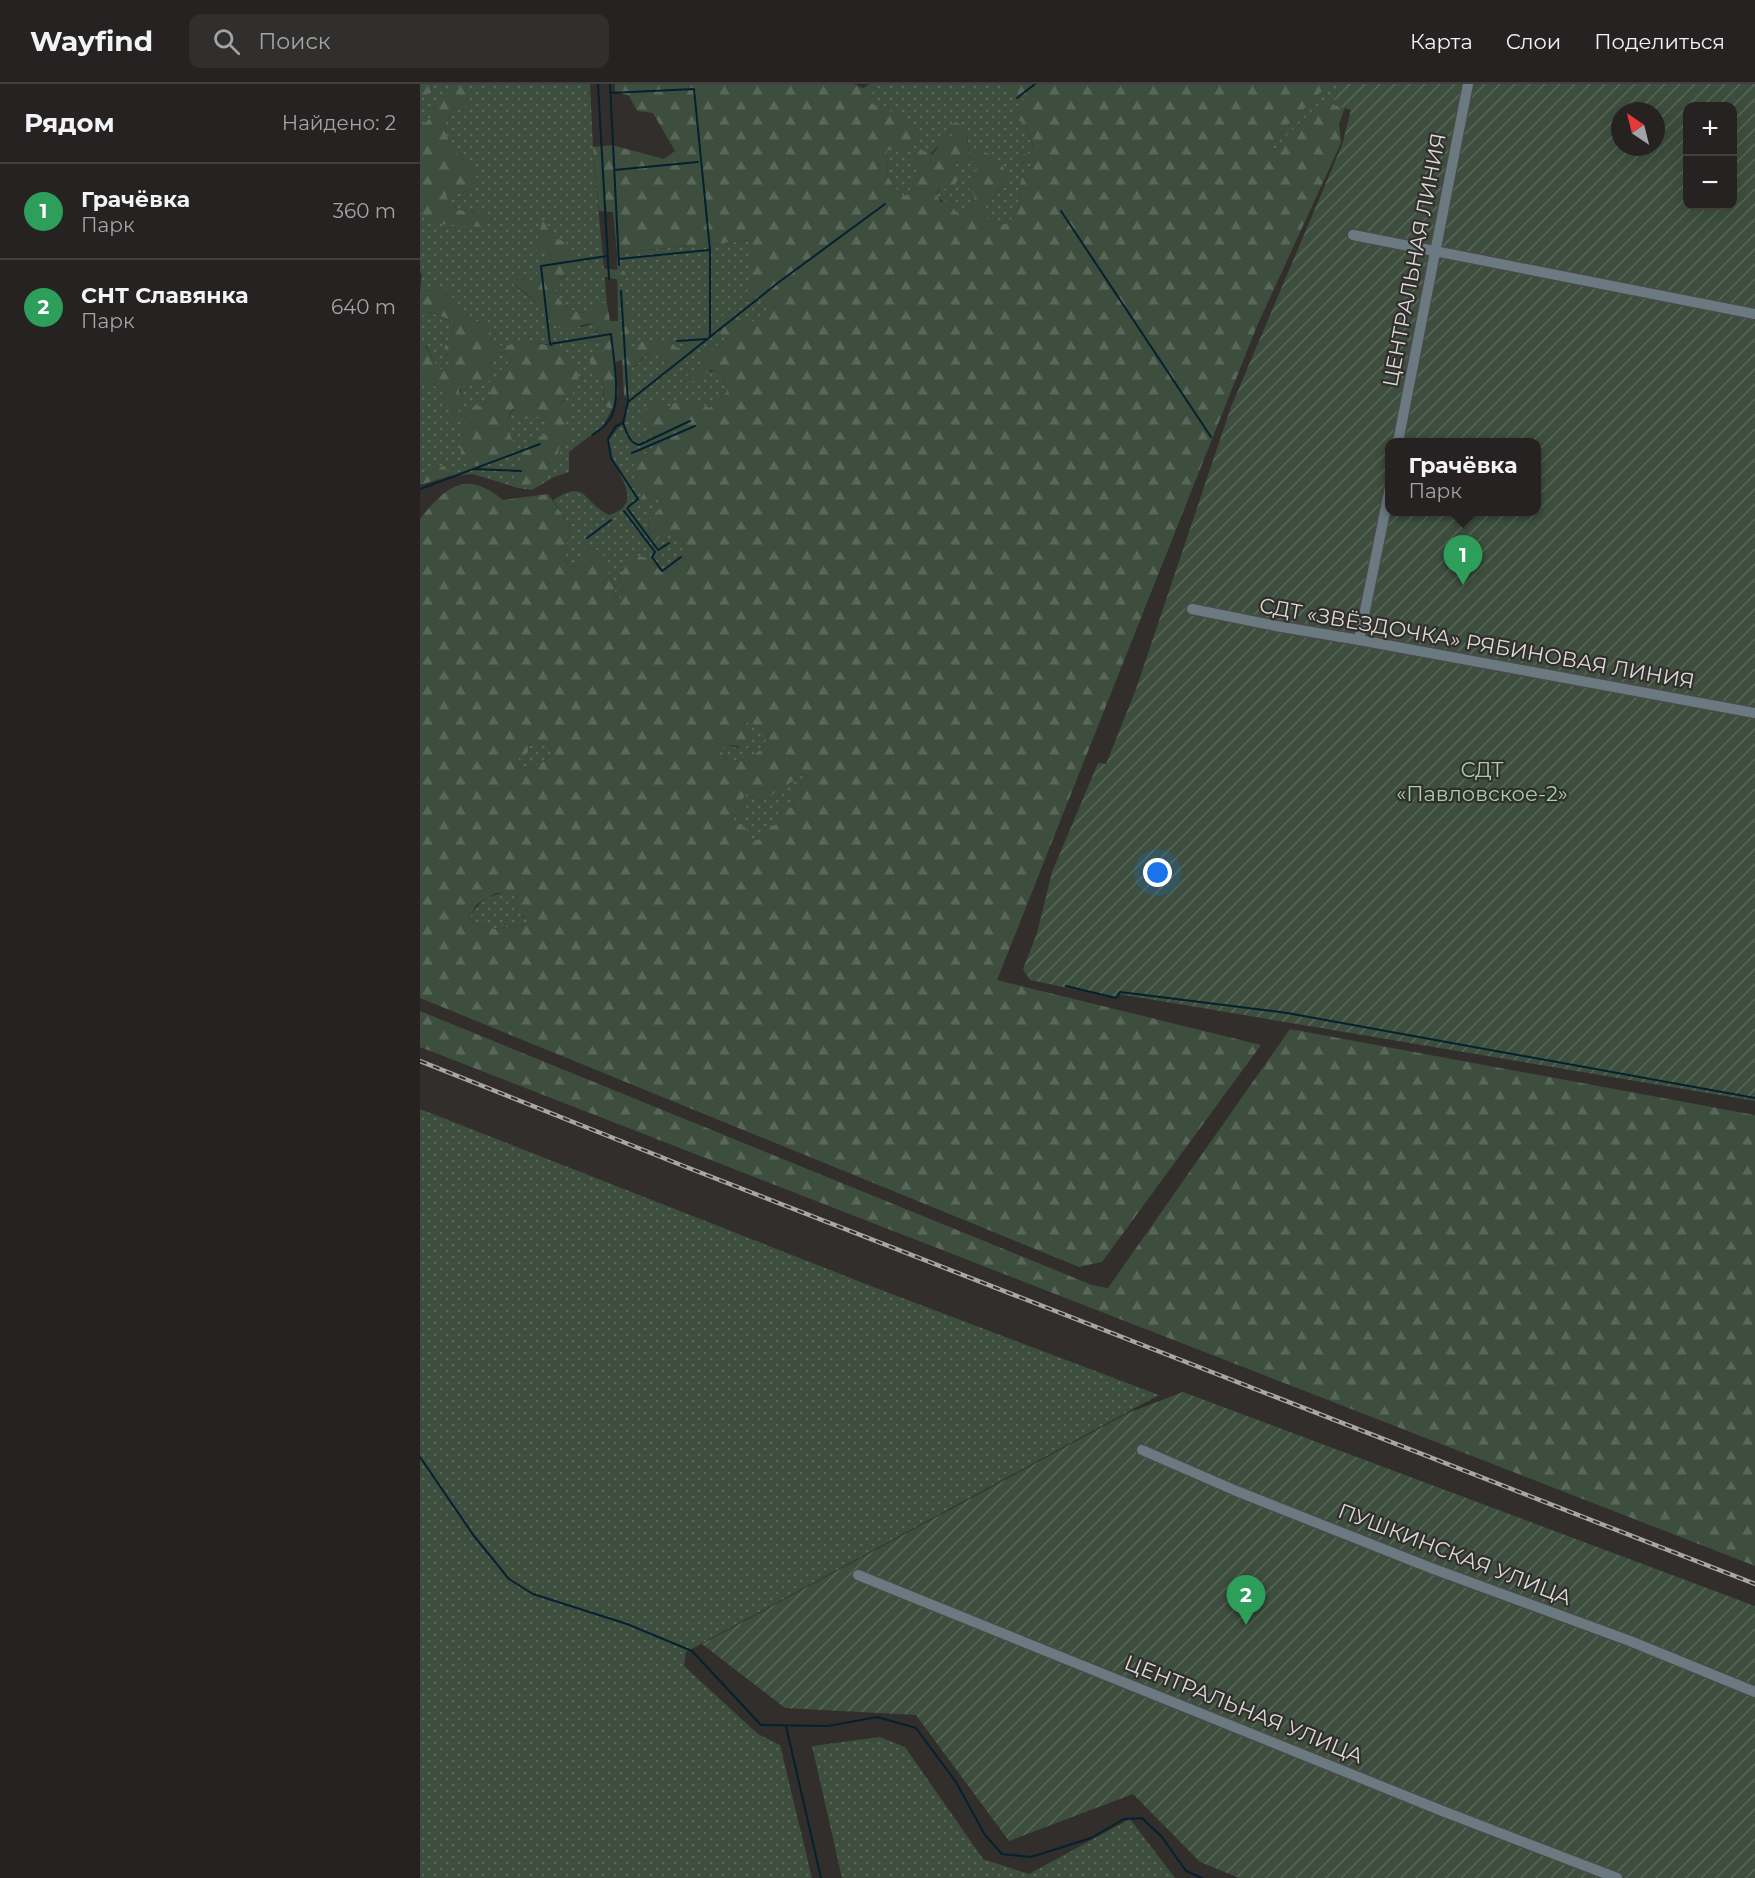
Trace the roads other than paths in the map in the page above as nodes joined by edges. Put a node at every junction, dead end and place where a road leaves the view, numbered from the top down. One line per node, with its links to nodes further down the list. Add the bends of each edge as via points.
1 (1468, 84): 3 (street, ЦЕНТРАЛЬНАЯ ЛИНИЯ)
2 (1353, 235): 3 (street)
3 (1437, 251): 4 (street); 5 (street, ЦЕНТРАЛЬНАЯ ЛИНИЯ)
4 (1755, 314)
5 (1399, 438)
6 (1385, 507): 8 (street)
7 (1192, 609): 8 (street, СДТ «ЗВЁЗДОЧКА» РЯБИНОВАЯ ЛИНИЯ)
8 (1359, 640): 9 (street, СДТ «ЗВЁЗДОЧКА» РЯБИНОВАЯ ЛИНИЯ)
9 (1755, 713)
10 (1142, 1450): 12 (street, ПУШКИНСКАЯ УЛИЦА, via 1431,1568)
11 (858, 1575): 13 (street, ЦЕНТРАЛЬНАЯ УЛИЦА)
12 (1755, 1692)
13 (1617, 1878)

